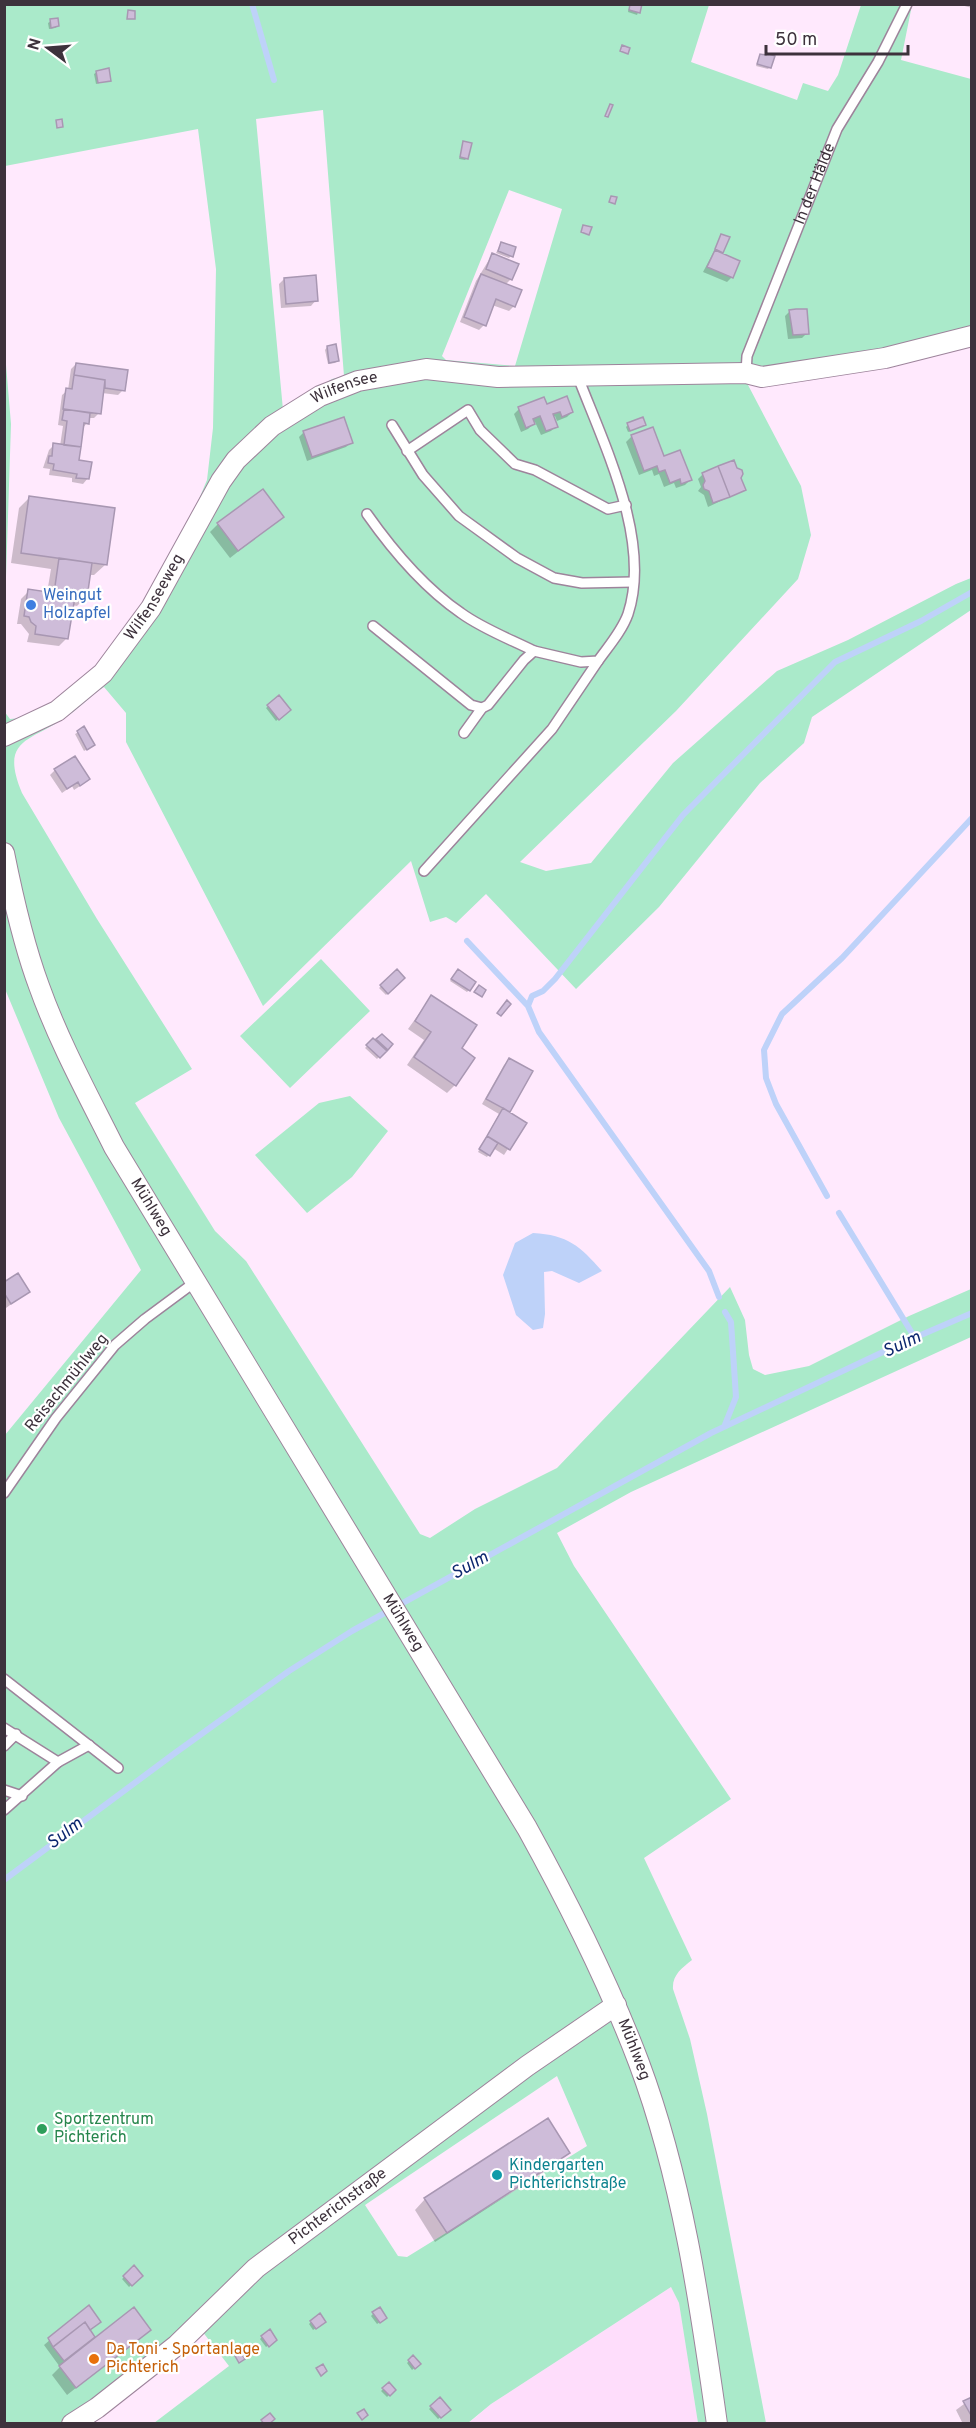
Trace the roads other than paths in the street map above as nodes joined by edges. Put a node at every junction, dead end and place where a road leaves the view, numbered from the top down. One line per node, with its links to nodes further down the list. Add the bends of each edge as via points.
1 (907, 4): 3 (lane, In der Hälde, via 878,62 837,129 747,356)
2 (972, 336): 3 (street, via 885,358 762,377)
3 (746, 373): 4 (street)
4 (578, 377): 6 (street, Wilfensee, via 498,377 426,369 358,381 320,396); 8 (lane)
5 (392, 425): 7 (lane)
6 (272, 426): 16 (street, Wilfenseeweg, via 236,460 221,481 151,608 103,673 57,711)
7 (407, 451): 8 (lane, via 468,410 480,430 515,464 535,470 609,509); 10 (lane, via 423,476 459,516 517,558 554,578 582,583)
8 (626, 506): 10 (lane, via 633,541)
9 (367, 514): 12 (lane, via 414,573 460,613)
10 (633, 582): 13 (lane, via 628,615)
11 (373, 626): 14 (lane, via 471,705)
12 (534, 651): 13 (lane, via 581,662); 14 (lane)
13 (598, 661): 18 (lane, via 552,729)
14 (482, 708): 15 (lane)
15 (464, 733)
16 (4, 736)
17 (4, 853): 19 (street, Mühlweg, via 39,986 69,1057 114,1147)
18 (424, 871)
19 (195, 1282): 20 (lane, Reisachmühlweg, via 115,1345); 31 (street, Mühlweg, via 528,1828)
20 (4, 1492)
21 (4, 1678): 24 (lane)
22 (4, 1728): 23 (lane)
23 (16, 1734): 25 (lane); 26 (lane)
24 (88, 1745): 26 (lane); 27 (lane)
25 (4, 1746)
26 (58, 1762): 29 (lane)
27 (118, 1768)
28 (4, 1790): 29 (lane)
29 (22, 1796): 30 (lane)
30 (4, 1810)
31 (616, 2005): 32 (street, Pichterichstraße, via 526,2066 263,2262 177,2345); 33 (street, Mühlweg, via 640,2065 666,2151 688,2250)
32 (72, 2424)
33 (717, 2424)

